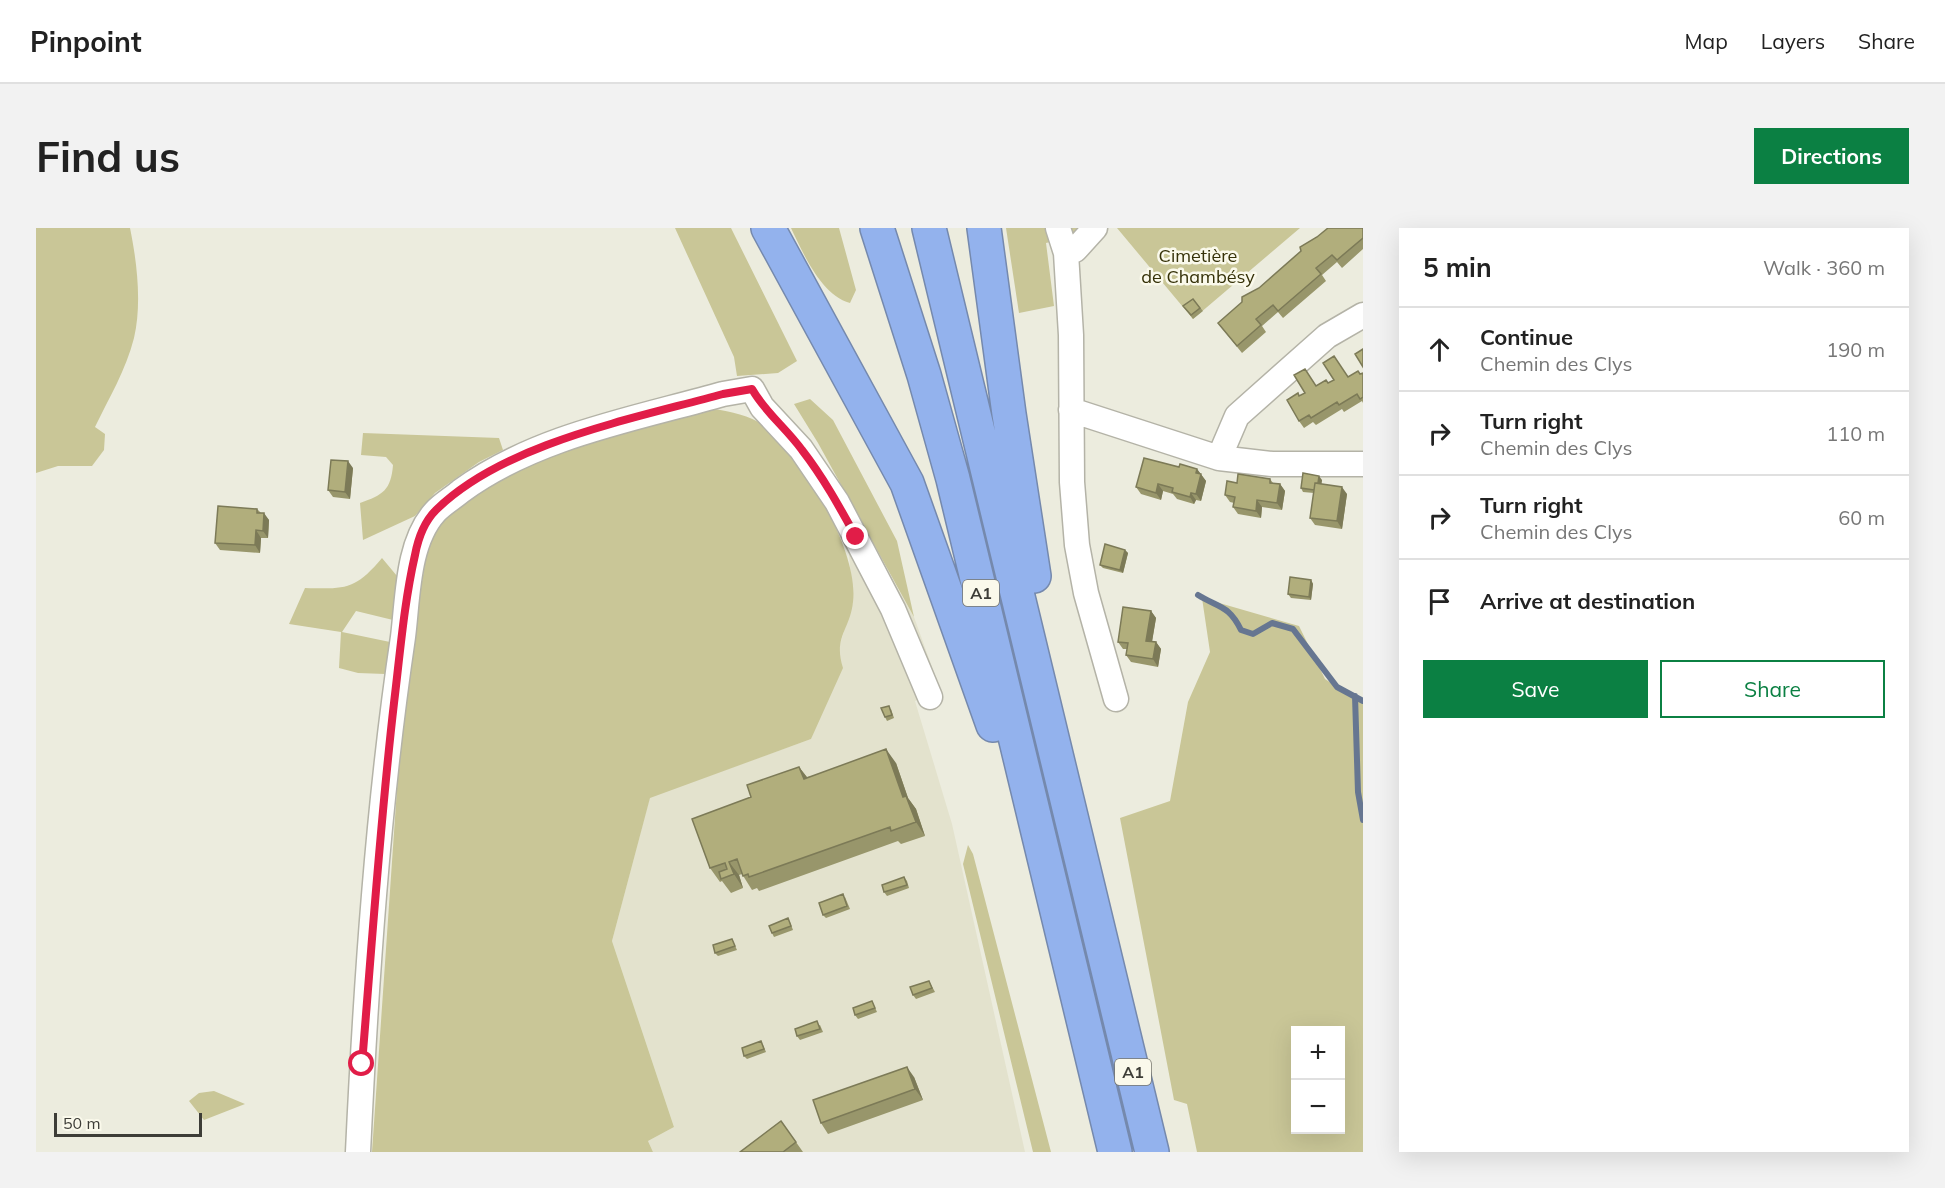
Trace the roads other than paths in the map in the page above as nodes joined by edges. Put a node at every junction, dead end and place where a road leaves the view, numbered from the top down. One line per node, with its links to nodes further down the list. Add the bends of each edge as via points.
1 (768, 228): 15 (highway, via 907,483)
2 (877, 228): 15 (highway, A1, via 950,467)
3 (928, 228): 14 (highway, A1)
4 (984, 228): 14 (highway, via 1008,414)
5 (1058, 228): 7 (street)
6 (1095, 228): 7 (street, via 1075,250)
7 (1066, 253): 9 (street)
8 (1363, 315): 10 (street, via 1327,336 1237,416)
9 (1071, 410): 10 (street); 13 (street, via 1077,545 1086,593)
10 (1219, 458): 11 (street, via 1272,464)
11 (1363, 464)
12 (930, 698): 16 (street, via 893,609 837,502 801,449 762,407 752,389 550,444 493,471 435,510 415,556 386,772)
13 (1116, 699)
14 (1074, 826): 18 (highway, A1)
15 (1056, 909): 17 (highway, A1)
16 (358, 1152)
17 (1115, 1152)
18 (1152, 1152)

